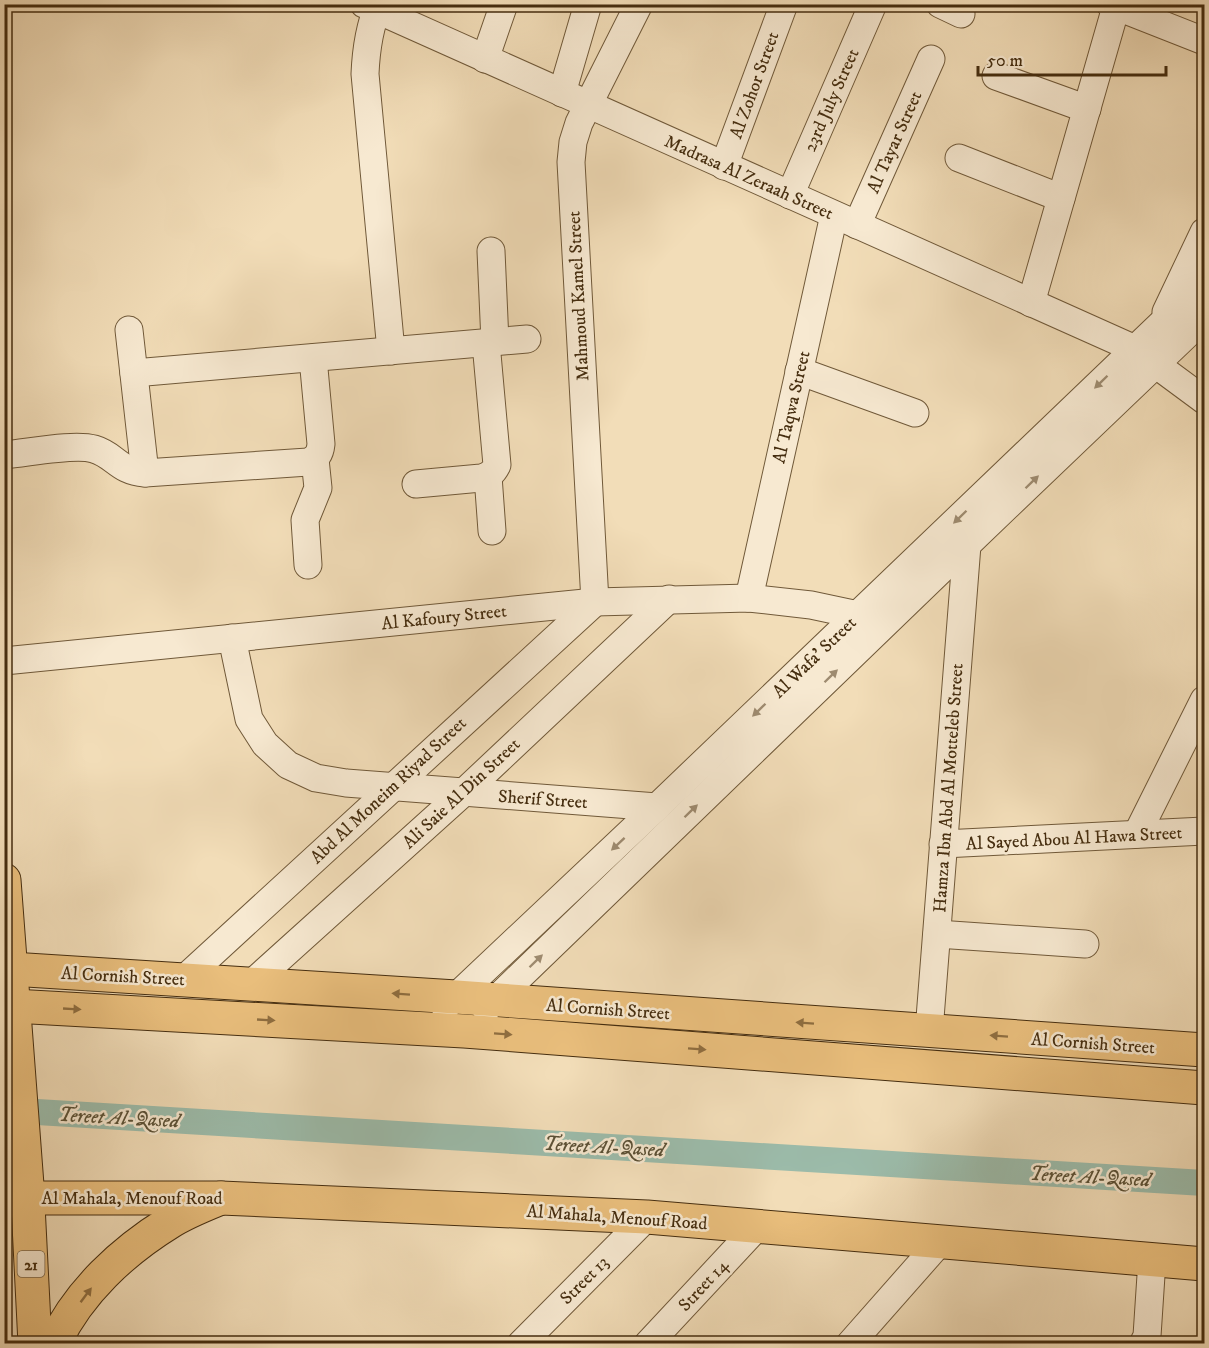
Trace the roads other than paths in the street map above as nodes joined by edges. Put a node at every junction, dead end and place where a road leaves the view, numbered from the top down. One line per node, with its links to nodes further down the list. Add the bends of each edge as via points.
1 (504, 4): 9 (street)
2 (588, 4): 12 (street)
3 (639, 4): 13 (street, Mahmoud Kamel Street)
4 (784, 4): 16 (street, Al Zohor Street)
5 (873, 4): 17 (street, 23rd July Street)
6 (373, 6): 9 (street, Madrasa Al Zeraah Street); 29 (street, via 365,74)
7 (1113, 6): 8 (street); 14 (street)
8 (1204, 41)
9 (485, 59): 12 (street, Madrasa Al Zeraah Street)
10 (931, 59): 19 (street, Al Tayar Street)
11 (996, 76): 14 (street)
12 (562, 93): 13 (street, Madrasa Al Zeraah Street)
13 (588, 105): 16 (street, Madrasa Al Zeraah Street); 46 (street, Mahmoud Kamel Street, via 573,142 571,162)
14 (1087, 109): 18 (street)
15 (959, 158): 18 (street)
16 (724, 166): 17 (street, Madrasa Al Zeraah Street)
17 (790, 195): 19 (street, Madrasa Al Zeraah Street)
18 (1061, 198): 23 (street)
19 (845, 220): 23 (street, Madrasa Al Zeraah Street); 32 (street, Al Taqwa Street)
20 (1204, 232): 25 (street)
21 (491, 251): 28 (street)
22 (1204, 284): 25 (street, Al Wafa' Street)
23 (1031, 303): 30 (street, Madrasa Al Zeraah Street)
24 (1204, 318): 30 (street, Al Wafa' Street)
25 (1158, 327): 30 (street, Al Wafa' Street)
26 (129, 330): 33 (street)
27 (527, 339): 28 (street)
28 (490, 343): 29 (street); 39 (street, via 497,465)
29 (391, 351): 31 (street)
30 (1145, 356): 34 (street, Madrasa Al Zeraah Street); 42 (street, Al Wafa' Street, one-way to 30); 47 (street, Al Wafa' Street, one-way to 47)
31 (313, 358): 33 (street); 37 (street, via 321,444)
32 (799, 371): 35 (street); 44 (street, Al Taqwa Street)
33 (134, 373): 38 (street)
34 (1204, 400)
35 (915, 413)
36 (4, 455): 38 (street, via 88,447 104,453 126,470)
37 (315, 459): 38 (street); 43 (street, via 318,488 305,520)
38 (145, 473)
39 (488, 476): 40 (street); 41 (street)
40 (416, 484)
41 (492, 531)
42 (967, 545): 47 (street, Al Wafa' Street); 56 (street, Hamza Ibn Abd Al Motteleb Street)
43 (308, 565)
44 (749, 598): 45 (street, Al Kafoury Street); 47 (street, Al Kafoury Street, via 811,605)
45 (669, 599): 46 (street, Al Kafoury Street); 52 (street, Ali Saie Al Din Street)
46 (595, 602): 48 (street, Al Kafoury Street); 51 (street, Abd Al Moneim Riyad Street)
47 (867, 623): 53 (street, Al Wafa' Street, one-way to 53); 64 (street, Al Wafa' Street, one-way to 47)
48 (232, 638): 49 (street, Al Kafoury Street); 51 (street, Sherif Street, via 249,719 265,744 288,765 316,778)
49 (4, 661)
50 (1204, 700): 55 (street)
51 (392, 787): 52 (street, Sherif Street); 61 (street, Abd Al Moneim Riyad Street)
52 (463, 793): 53 (street, Sherif Street); 62 (street, Ali Saie Al Din Street)
53 (657, 807): 63 (street, Al Wafa' Street, one-way to 63)
54 (1204, 831): 55 (street, Al Sayed Abou Al Hawa Street)
55 (1137, 834): 56 (street, Al Sayed Abou Al Hawa Street)
56 (944, 844): 58 (street, Hamza Ibn Abd Al Motteleb Street)
57 (4, 880): 60 (main road, 21)
58 (937, 934): 59 (street); 68 (street, Hamza Ibn Abd Al Motteleb Street)
59 (1085, 944)
60 (11, 969): 61 (main road, Al Cornish Street); 65 (main road, 21)
61 (183, 980): 62 (main road, Al Cornish Street)
62 (250, 984): 63 (main road, Al Cornish Street, one-way to 62)
63 (456, 997): 64 (main road, Al Cornish Street); 66 (street, Al Wafa' Street)
64 (495, 1001): 67 (street, Al Wafa' Street); 68 (main road, Al Cornish Street, one-way to 64)
65 (13, 1006): 66 (main road, Al Cornish Street, one-way to 66); 71 (main road, 21)
66 (422, 1029): 67 (main road, Al Cornish Street)
67 (464, 1031): 70 (main road, Al Cornish Street, one-way to 70)
68 (929, 1031): 69 (main road, Al Cornish Street, one-way to 68)
69 (1204, 1050)
70 (1204, 1088)
71 (28, 1191): 72 (main road, Al Mahala, Menouf Road); 78 (main road, 21)
72 (220, 1198): 73 (main road, Al Mahala, Menouf Road); 79 (main road, one-way to 72, via 91,1288 128,1251 172,1220)
73 (647, 1217): 74 (main road, Al Mahala, Menouf Road); 80 (street, Street 13)
74 (758, 1226): 75 (main road, Al Mahala, Menouf Road); 81 (street, Street 14)
75 (940, 1242): 76 (main road, Al Mahala, Menouf Road); 82 (street)
76 (1152, 1260): 77 (main road, Al Mahala, Menouf Road); 83 (street, via 1147,1336)
77 (1204, 1264)
78 (35, 1344)
79 (54, 1344)
80 (521, 1344)
81 (648, 1344)
82 (849, 1344)
83 (1143, 1344)

